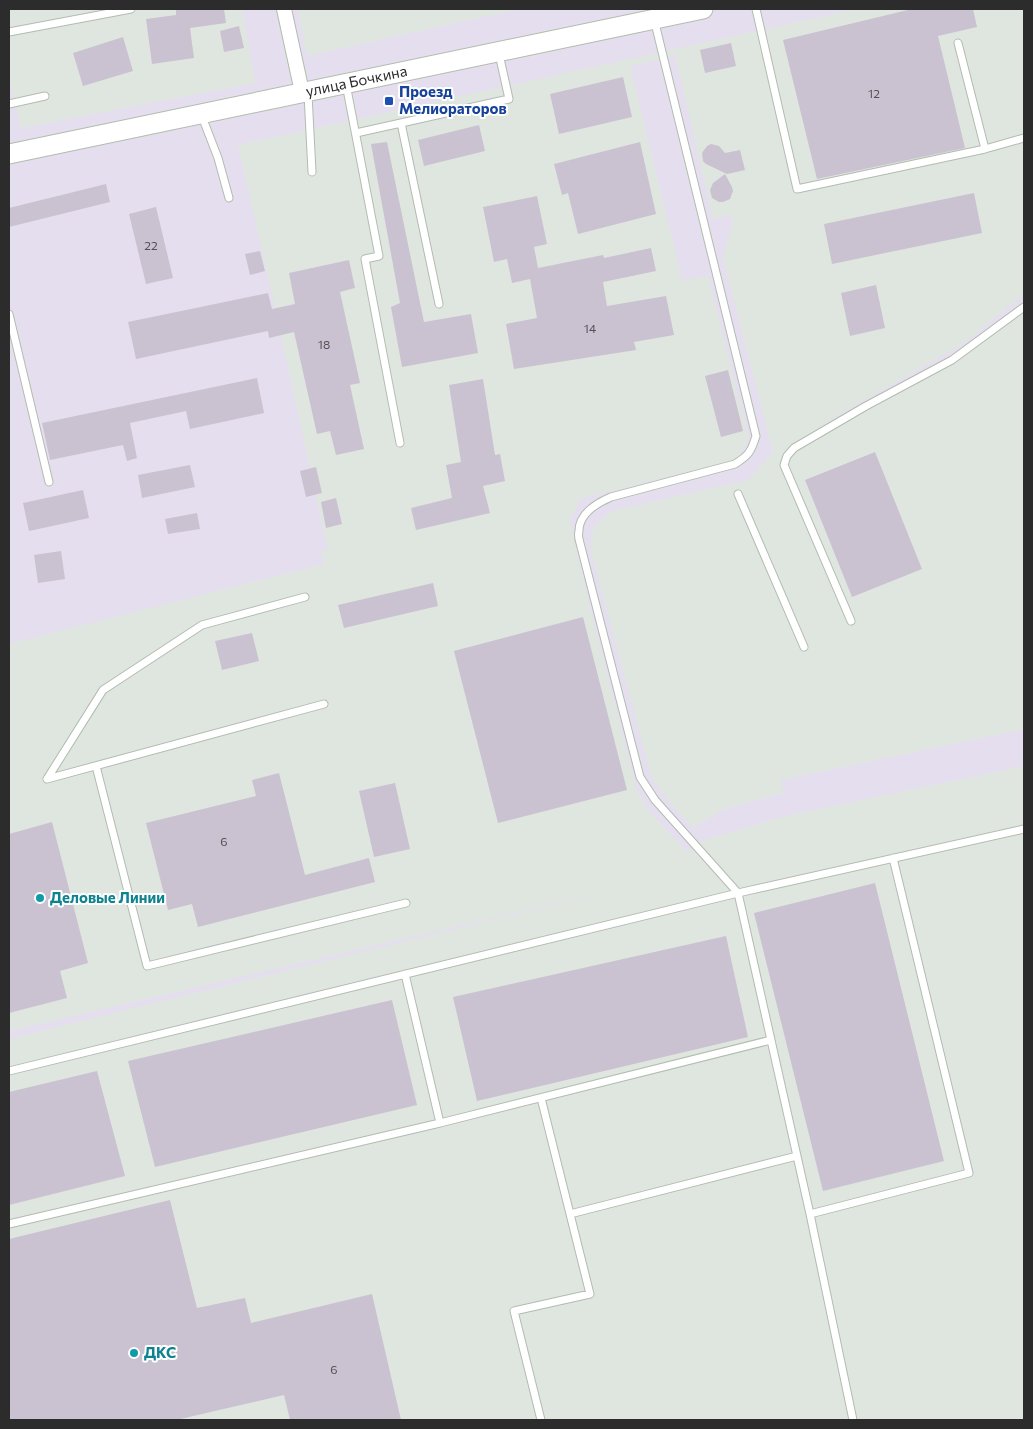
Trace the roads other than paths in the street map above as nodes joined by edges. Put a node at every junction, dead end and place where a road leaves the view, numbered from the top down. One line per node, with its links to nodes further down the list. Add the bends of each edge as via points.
1 (131, 9): 6 (lane)
2 (284, 9): 10 (street)
3 (703, 9): 5 (street, улица Бочкина)
4 (756, 9): 17 (lane, via 797,189)
5 (654, 19): 8 (street, улица Бочкина); 34 (lane, via 756,436 746,457 735,464 600,502 582,519 578,530 640,776 655,800)
6 (9, 32)
7 (958, 43): 17 (lane)
8 (498, 51): 9 (street, улица Бочкина); 14 (lane, via 509,99)
9 (346, 83): 10 (street, улица Бочкина); 15 (lane)
10 (305, 92): 13 (street, улица Бочкина); 19 (lane)
11 (46, 96): 12 (lane)
12 (9, 104)
13 (201, 114): 18 (street, улица Бочкина); 20 (lane)
14 (401, 123): 15 (lane); 21 (lane)
15 (356, 133): 24 (lane, via 379,256 365,259)
16 (1024, 138): 17 (lane)
17 (985, 149)
18 (9, 154)
19 (312, 172)
20 (229, 198)
21 (440, 304)
22 (1024, 306): 28 (lane, via 952,360 866,406 794,448 787,456 784,465)
23 (9, 314): 25 (lane)
24 (400, 443)
25 (49, 482)
26 (738, 494): 29 (lane)
27 (305, 597): 31 (lane, via 202,625 103,690 47,779)
28 (851, 621)
29 (804, 647)
30 (324, 704): 31 (lane)
31 (96, 766): 35 (lane, via 147,966)
32 (1024, 829): 33 (lane)
33 (894, 858): 34 (lane); 43 (lane, via 969,1172)
34 (738, 893): 36 (lane); 37 (lane)
35 (406, 903)
36 (405, 974): 38 (lane); 40 (lane)
37 (771, 1040): 39 (lane); 41 (lane)
38 (9, 1071)
39 (541, 1098): 40 (lane); 42 (lane)
40 (440, 1124): 44 (lane)
41 (797, 1156): 42 (lane); 43 (lane)
42 (570, 1214): 45 (lane, via 590,1294 514,1311)
43 (810, 1214): 46 (lane)
44 (9, 1224)
45 (541, 1420)
46 (852, 1420)

